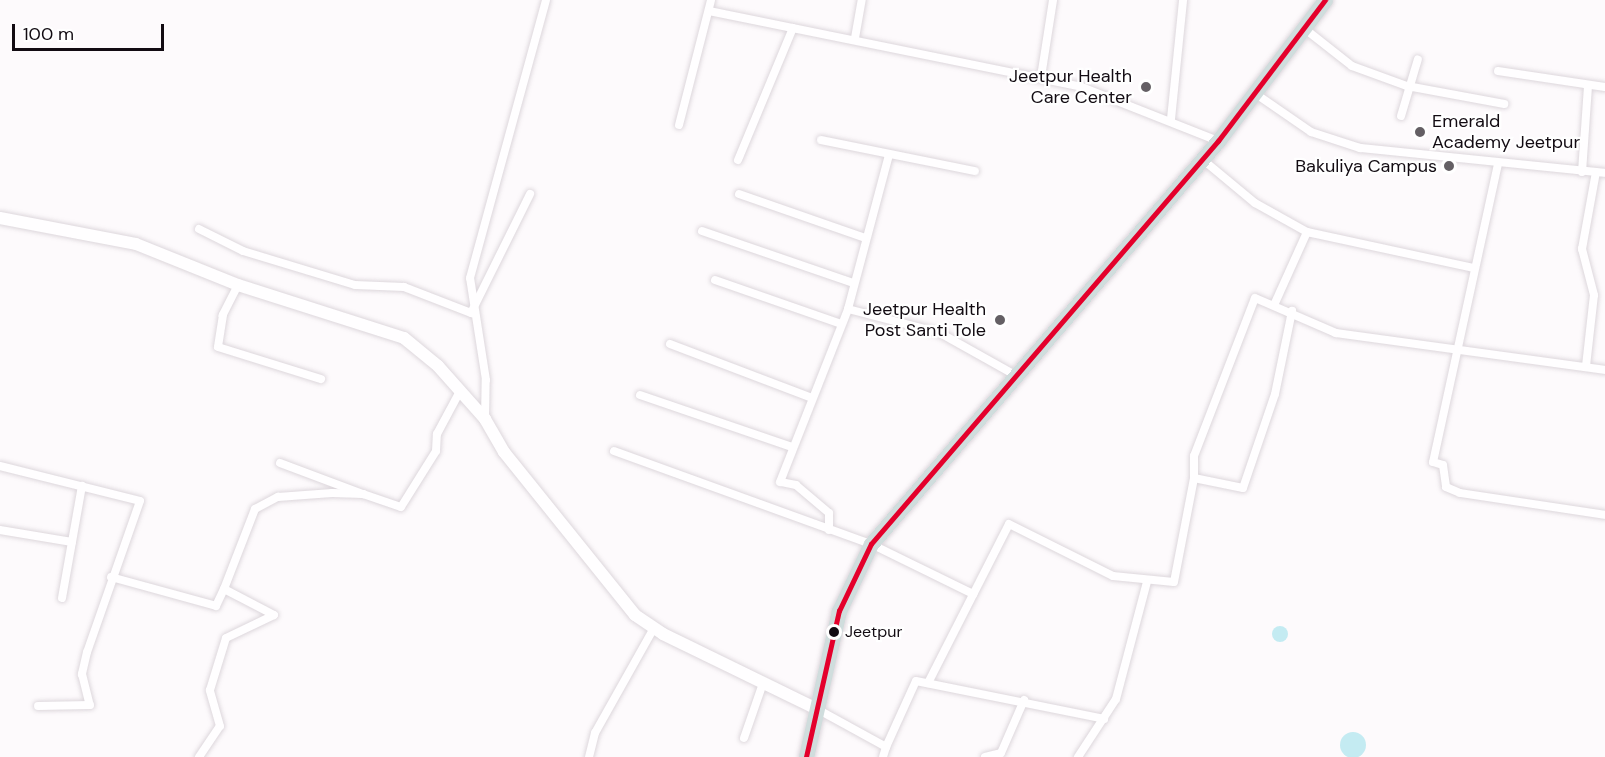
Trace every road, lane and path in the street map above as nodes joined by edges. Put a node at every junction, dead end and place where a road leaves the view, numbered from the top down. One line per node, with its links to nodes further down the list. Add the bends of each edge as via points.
1 (546, 0): 45 (street, via 470,278)
2 (711, 0): 7 (street)
3 (862, 0): 10 (street)
4 (1053, 0): 13 (street)
5 (1183, 0): 20 (street)
6 (1325, 0): 9 (highway)
7 (709, 11): 8 (street); 21 (street)
8 (793, 28): 10 (street); 26 (street)
9 (1305, 29): 14 (street, via 1352,66); 17 (highway)
10 (855, 38): 13 (street)
11 (1418, 59): 14 (street)
12 (1498, 70): 15 (street)
13 (1041, 77): 20 (street)
14 (1407, 86): 18 (street); 19 (street)
15 (1588, 86): 16 (street); 29 (street)
16 (1605, 87)
17 (1256, 94): 23 (highway); 27 (street, via 1311,132 1360,148)
18 (1504, 104)
19 (1401, 116)
20 (1171, 119): 23 (street)
21 (678, 125)
22 (821, 140): 24 (street)
23 (1218, 141): 25 (highway)
24 (889, 155): 28 (street); 37 (street)
25 (1202, 159): 36 (street, via 1255,203); 51 (highway)
26 (738, 160)
27 (1498, 164): 29 (street); 38 (street)
28 (975, 171)
29 (1582, 172): 30 (street)
30 (1600, 173): 49 (street, via 1582,249 1594,295)
31 (530, 194): 45 (street)
32 (739, 194): 37 (street)
33 (0, 218): 41 (street, via 136,244)
34 (199, 229): 45 (street, via 243,251 355,285 404,288)
35 (702, 231): 40 (street)
36 (1307, 232): 38 (street); 42 (street)
37 (865, 238): 40 (street)
38 (1473, 268): 48 (street)
39 (715, 280): 46 (street)
40 (853, 284): 43 (street)
41 (238, 285): 52 (street, via 224,315 218,347); 53 (street, via 404,338 438,366)
42 (1275, 303): 44 (street); 61 (street, via 1255,298 1194,456)
43 (848, 309): 46 (street); 51 (street, via 939,333)
44 (1292, 311): 48 (street, via 1336,333); 61 (street, via 1275,394 1243,488)
45 (471, 313): 56 (street, via 486,380)
46 (841, 324): 55 (street)
47 (670, 344): 55 (street)
48 (1454, 349): 49 (street); 64 (street, via 1433,462 1443,465 1446,487)
49 (1586, 366): 50 (street)
50 (1605, 370)
51 (1013, 374): 68 (highway)
52 (321, 379)
53 (459, 393): 56 (street); 63 (street, via 437,434 436,452 401,507)
54 (640, 394): 57 (street)
55 (812, 398): 57 (street)
56 (486, 419): 74 (street, via 504,452 594,565 635,615)
57 (792, 447): 66 (street, via 780,482 796,485 830,513)
58 (614, 451): 66 (street)
59 (279, 463): 63 (street)
60 (0, 465): 62 (street)
61 (1194, 478): 70 (street, via 1174,582)
62 (82, 486): 67 (street); 69 (street, via 140,501)
63 (363, 494): 71 (street, via 303,494 255,509)
64 (1605, 515)
65 (0, 530): 67 (street)
66 (829, 530): 68 (street)
67 (72, 542): 73 (street)
68 (871, 544): 72 (street); 79 (highway, via 840,610)
69 (111, 577): 71 (street, via 216,606); 78 (street, via 82,675 90,705)
70 (1147, 582): 72 (street, via 1113,576 1010,524); 80 (street, via 1119,690)
71 (224, 589): 83 (street, via 274,615 226,638 210,690 220,726)
72 (973, 594): 76 (street)
73 (62, 598)
74 (654, 628): 75 (street); 84 (street, via 595,733)
75 (763, 683): 79 (street); 81 (street)
76 (928, 683): 77 (street); 82 (street, via 916,681)
77 (1024, 700): 80 (street); 87 (street, via 1001,753)
78 (38, 706)
79 (817, 709): 82 (street); 85 (highway)
80 (1104, 719): 88 (street)
81 (744, 738)
82 (886, 747): 86 (street)
83 (199, 757)
84 (589, 757)
85 (806, 757)
86 (883, 757)
87 (984, 757)
88 (1078, 757)

